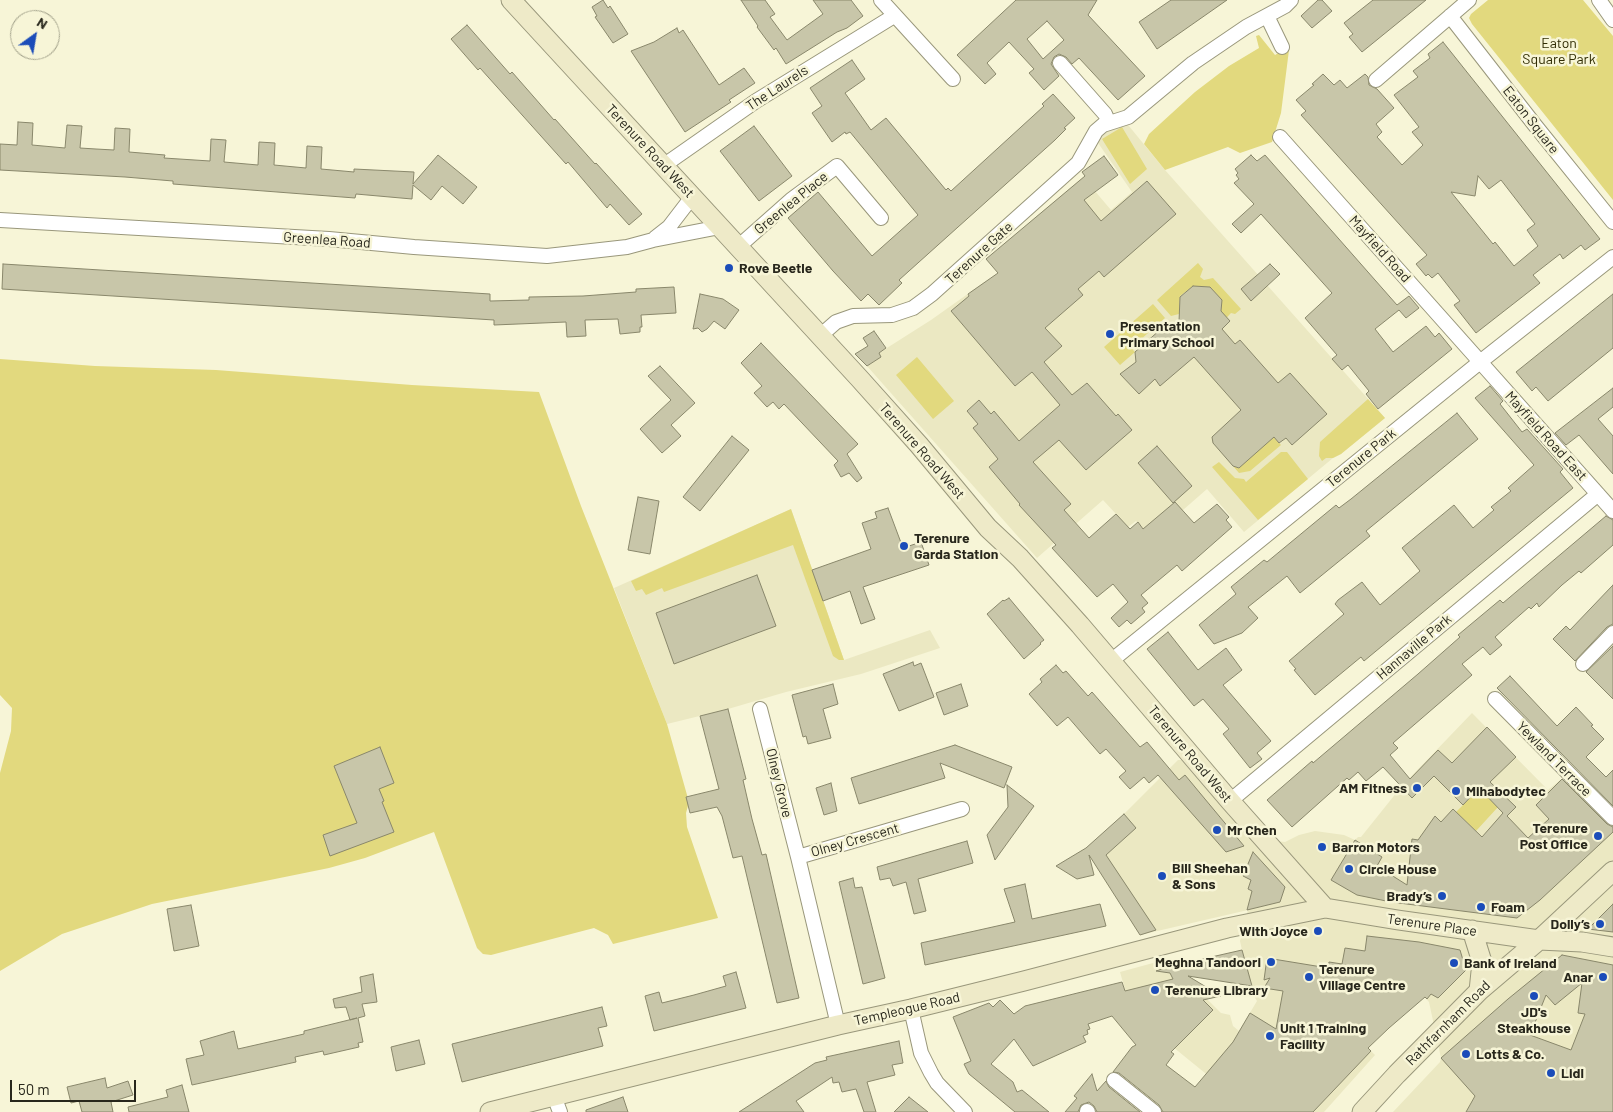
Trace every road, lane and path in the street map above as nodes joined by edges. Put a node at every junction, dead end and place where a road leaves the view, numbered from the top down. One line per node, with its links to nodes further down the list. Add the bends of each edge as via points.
1 (511, 0): 16 (main road, Terenure Road West)
2 (881, 0): 6 (street)
3 (1291, 0): 7 (street, Terenure Gate)
4 (1469, 0): 8 (street)
5 (1599, 0): 9 (street)
6 (894, 16): 12 (street); 16 (street, The Laurels, via 756,100)
7 (1267, 16): 10 (street); 14 (street, Terenure Gate, via 1192,63 1128,117)
8 (1450, 16): 13 (street); 20 (street, Eaton Square)
9 (1613, 20)
10 (1282, 47)
11 (1060, 63): 14 (street, via 1105,114)
12 (953, 79)
13 (1376, 80)
14 (1109, 123): 25 (street, Terenure Gate, via 1096,131 1078,163 932,294 913,308 892,315 853,316 836,322)
15 (1280, 137): 26 (street, Mayfield Road)
16 (663, 166): 17 (main road, Terenure Road West)
17 (692, 197): 21 (main road, Terenure Road West); 22 (street, Greenlea Road, via 668,227)
18 (881, 218): 23 (street, Greenlea Place, via 837,166 791,200)
19 (0, 220): 22 (street, Greenlea Road, via 329,239 547,256 627,247)
20 (1613, 222)
21 (720, 227): 22 (street, Greenlea Road); 23 (main road, Terenure Road West)
22 (652, 240)
23 (738, 247): 25 (main road, Terenure Road West)
24 (1613, 257): 26 (street, Terenure Park)
25 (820, 336): 30 (main road, Terenure Road West)
26 (1480, 362): 27 (street, Mayfield Road East); 30 (street, Terenure Park)
27 (1598, 494): 28 (street, Mayfield Road East); 34 (street, Hannaville Park)
28 (1613, 511)
29 (1613, 633): 31 (street)
30 (1110, 661): 34 (main road, Terenure Road West)
31 (1583, 664)
32 (1495, 699): 36 (street, Yewland Terrace)
33 (760, 710): 37 (street, Olney Grove)
34 (1230, 801): 39 (main road, Terenure Road West)
35 (962, 809): 37 (street, Olney Crescent)
36 (1613, 818)
37 (798, 857): 45 (street, Olney Crescent)
38 (1613, 871): 41 (main road, Rathfarnham Road)
39 (1325, 908): 40 (main road, Terenure Place); 44 (main road, Templeogue Road, via 1227,928)
40 (1472, 930): 41 (main road, Terenure Place); 43 (main road, via 1482,962)
41 (1539, 940): 42 (main road, Terenure Place); 43 (main road, Rathfarnham Road)
42 (1613, 947)
43 (1479, 991): 51 (main road, Rathfarnham Road)
44 (911, 1009): 45 (main road, Templeogue Road); 49 (street, via 921,1053 931,1073)
45 (838, 1025): 47 (main road, Templeogue Road)
46 (1114, 1080): 50 (street)
47 (557, 1104): 48 (main road, Templeogue Road)
48 (490, 1112)
49 (965, 1112)
50 (1154, 1112)
51 (1364, 1112)

